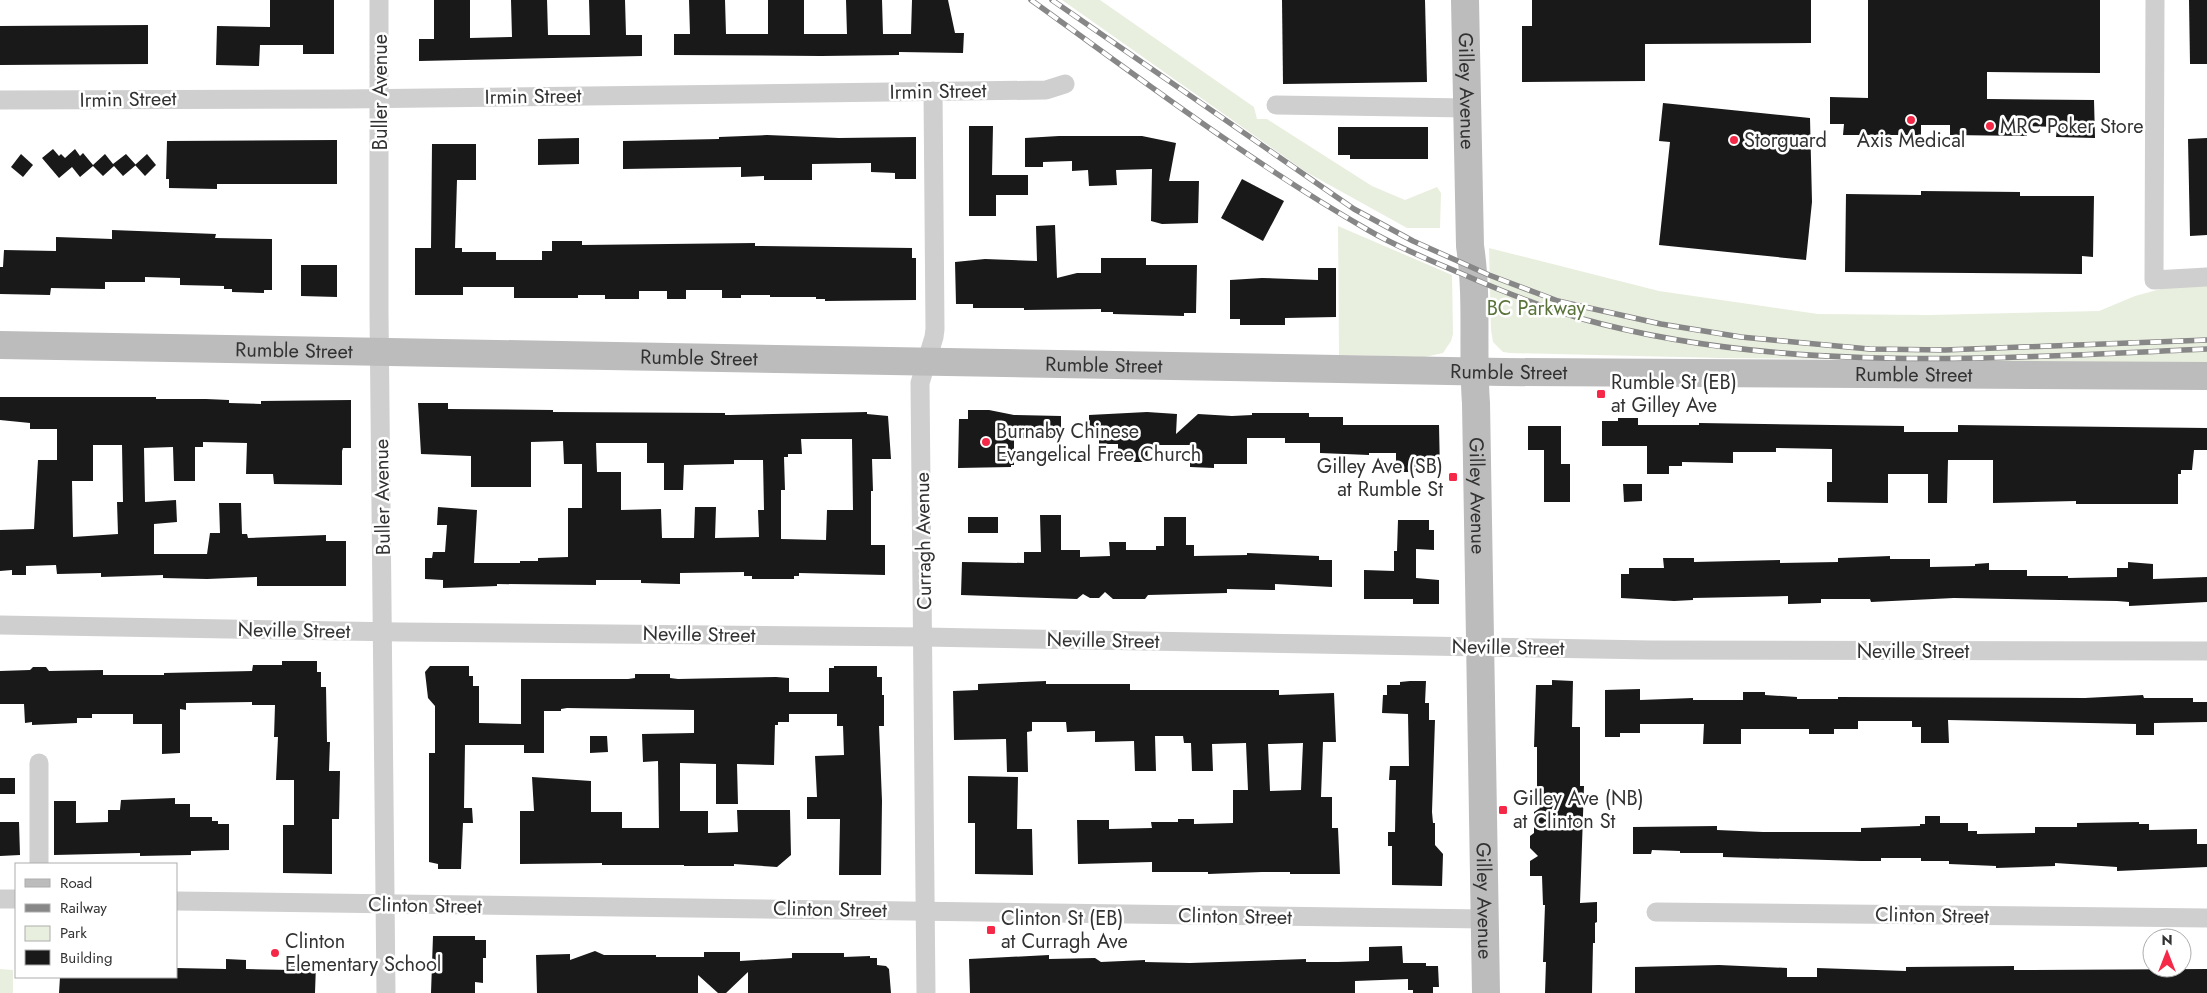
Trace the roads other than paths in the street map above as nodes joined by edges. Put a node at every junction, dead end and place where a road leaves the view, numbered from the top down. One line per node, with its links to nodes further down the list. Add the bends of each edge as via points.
1 (379, 0): 6 (street, Buller Avenue)
2 (1466, 0): 9 (street, Gilley Avenue)
3 (2155, 0): 10 (street, via 2154,280)
4 (1065, 84): 5 (street, Irmin Street, via 1046,90)
5 (933, 91): 6 (street, Irmin Street); 13 (street, Curragh Avenue, via 935,329)
6 (380, 98): 7 (street, Irmin Street); 12 (street, Buller Avenue)
7 (0, 100)
8 (1276, 105): 9 (street)
9 (1467, 108): 14 (street, Gilley Avenue, via 1470,246 1474,274)
10 (2207, 277)
11 (0, 345): 12 (street, Rumble Street)
12 (380, 351): 13 (street, Rumble Street); 17 (street, Buller Avenue)
13 (926, 362): 14 (street, Rumble Street); 18 (street, Curragh Avenue, via 920,383)
14 (1474, 371): 15 (street, Rumble Street); 19 (street, Gilley Avenue)
15 (2207, 376)
16 (0, 625): 17 (street, Neville Street)
17 (384, 632): 18 (street, Neville Street); 26 (street, Buller Avenue)
18 (924, 637): 19 (street, Neville Street); 27 (street, Curragh Avenue)
19 (1478, 647): 20 (street, Neville Street); 30 (street, Gilley Avenue)
20 (2207, 651)
21 (38, 763): 22 (street)
22 (39, 863)
23 (0, 899): 24 (street)
24 (15, 899)
25 (178, 901): 26 (street, Clinton Street)
26 (386, 905): 27 (street, Clinton Street); 31 (street, Buller Avenue)
27 (925, 911): 30 (street, Clinton Street); 32 (street, Curragh Avenue)
28 (1656, 912): 29 (street, Clinton Street)
29 (2207, 918)
30 (1484, 920): 33 (street, Gilley Avenue)
31 (386, 993)
32 (926, 993)
33 (1486, 993)

